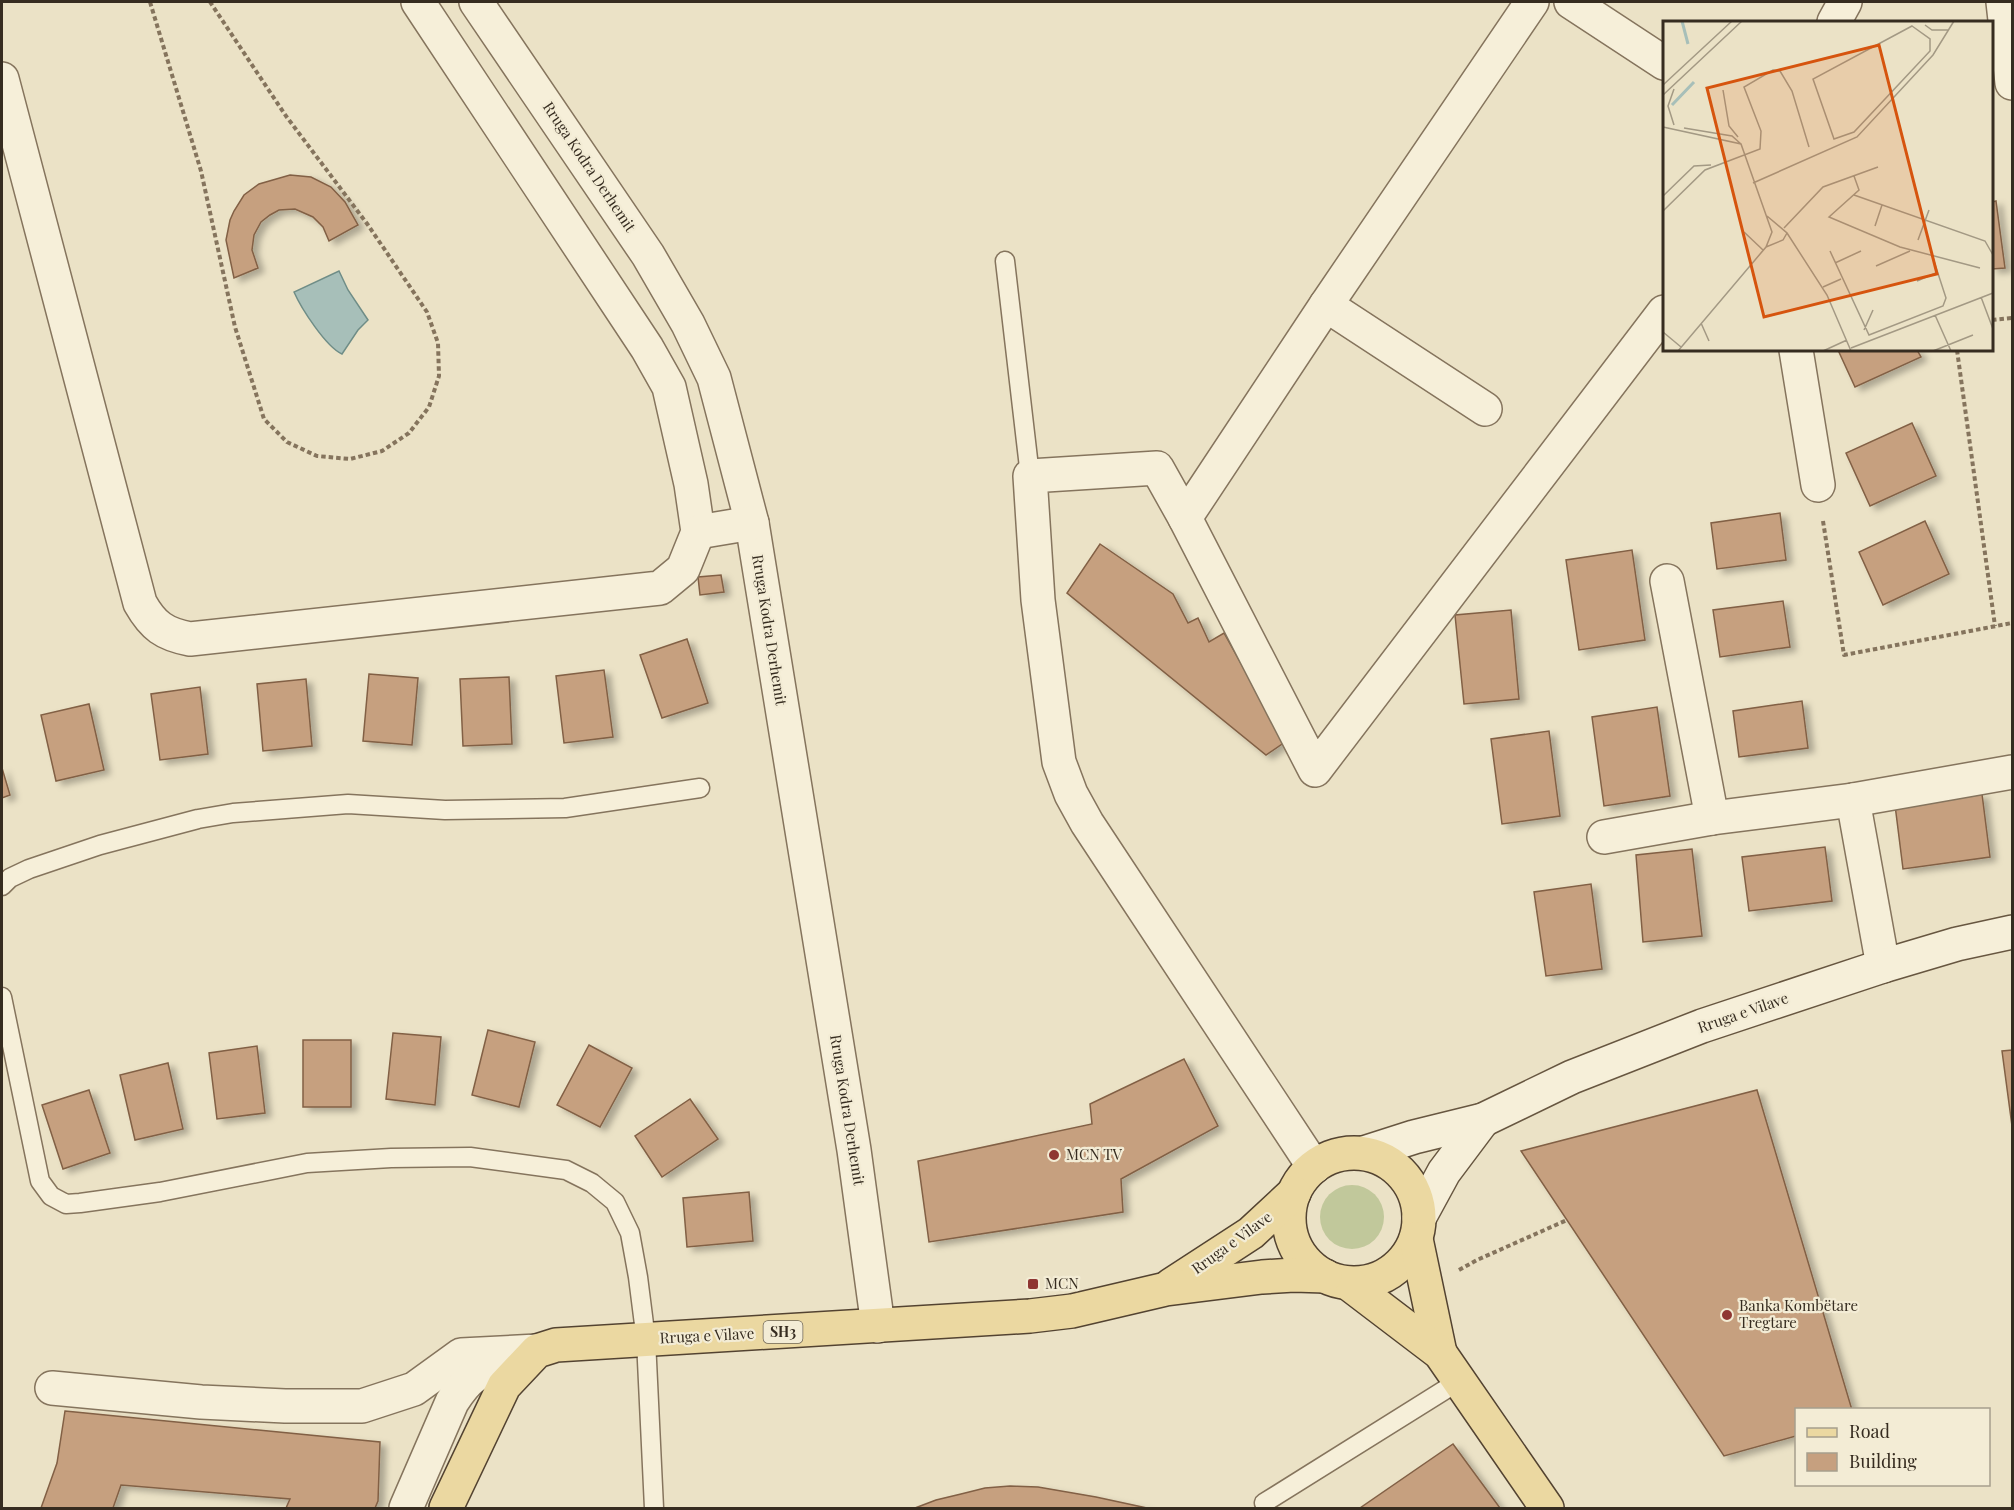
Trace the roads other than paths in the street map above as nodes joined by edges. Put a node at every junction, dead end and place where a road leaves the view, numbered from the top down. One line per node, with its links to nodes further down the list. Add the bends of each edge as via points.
1 (418, 2): 20 (street, via 669,387)
2 (476, 2): 19 (street, Rruga Kodra Derhemit, via 648,255 688,324 714,378)
3 (1532, 2): 12 (street)
4 (1571, 2): 8 (street)
5 (1845, 2): 7 (street)
6 (2003, 2): 10 (street)
7 (1835, 21)
8 (1663, 62)
9 (2, 79): 20 (street, via 140,603 159,628 190,639 660,588 683,569)
10 (2013, 83)
11 (1005, 261): 16 (lane)
12 (1326, 305): 15 (street); 18 (street)
13 (1663, 315): 18 (street, via 1315,770)
14 (1796, 351): 17 (street)
15 (1485, 409)
16 (1030, 476): 18 (street, via 1157,468); 33 (street, via 1038,600 1059,762 1071,794)
17 (1818, 485)
18 (1185, 518)
19 (752, 523): 20 (street); 38 (street, Rruga Kodra Derhemit, via 854,1150)
20 (698, 532)
21 (1667, 581): 25 (street)
22 (2013, 772): 24 (street)
23 (700, 788): 27 (lane, via 566,808 445,810 348,804 233,813 100,845 29,869)
24 (1853, 800): 25 (street); 29 (street)
25 (1712, 818): 26 (street)
26 (1604, 837)
27 (2, 886)
28 (2013, 932): 29 (street, Rruga e Vilave)
29 (1883, 966): 31 (street, Rruga e Vilave, via 1702,1026 1572,1077)
30 (2, 997): 39 (lane, via 40,1181 58,1200 66,1204 98,1202 307,1163 391,1158 470,1158 566,1170 592,1182 615,1202 630,1233)
31 (1483, 1120): 32 (street, Rruga e Vilave); 35 (street, Rruga e Vilave, via 1444,1172)
32 (1364, 1153): 33 (main road, via 1346,1153); 35 (main road, via 1397,1169 1409,1183 1416,1200)
33 (1314, 1167): 34 (main road)
34 (1294, 1193): 36 (main road, via 1289,1225 1293,1241 1312,1268); 37 (main road, Rruga e Vilave / SH3, via 1251,1233)
35 (1417, 1228): 36 (main road, via 1401,1263 1389,1273 1362,1282); 41 (main road)
36 (1336, 1279): 37 (main road, Rruga e Vilave / SH3, via 1294,1275); 41 (main road)
37 (1166, 1289): 38 (main road, Rruga e Vilave / SH3, via 1072,1311)
38 (878, 1326): 39 (main road, Rruga e Vilave / SH3)
39 (646, 1340): 40 (main road, Rruga e Vilave / SH3, via 556,1345); 47 (lane)
40 (537, 1351): 43 (street, via 461,1355 414,1389 362,1406 201,1402); 45 (street, via 468,1379 452,1402); 46 (main road, via 504,1386)
41 (1440, 1353): 42 (main road)
42 (1460, 1381): 44 (lane); 48 (main road)
43 (52, 1388)
44 (1264, 1503)
45 (406, 1509)
46 (446, 1509)
47 (654, 1509)
48 (1547, 1509)

